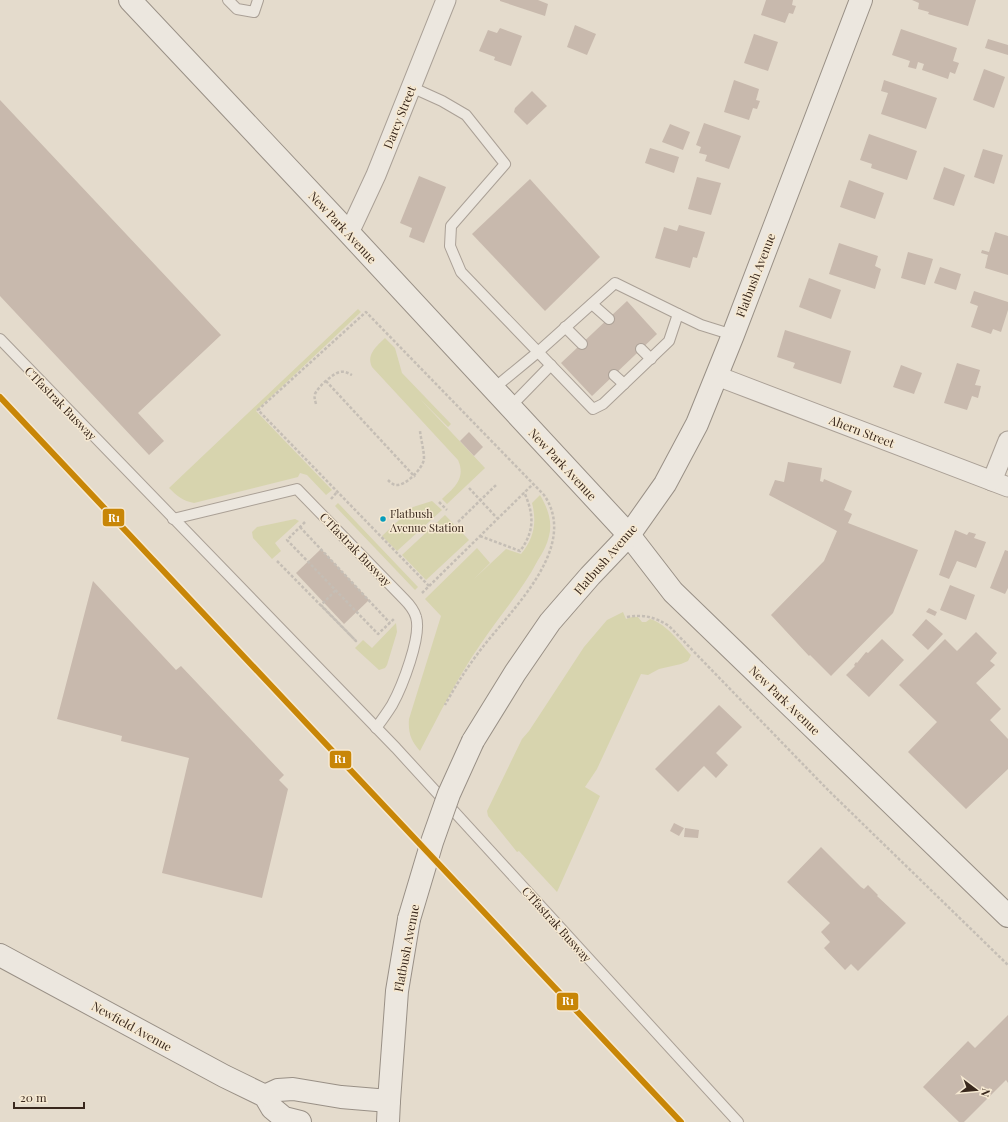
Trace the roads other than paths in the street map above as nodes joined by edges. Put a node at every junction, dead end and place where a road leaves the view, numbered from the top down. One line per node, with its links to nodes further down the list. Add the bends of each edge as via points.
1 (130, 0): 7 (street, New Park Avenue)
2 (228, 0): 3 (lane, via 237,9 254,12)
3 (258, 0)
4 (446, 0): 6 (street, Darcy Street)
5 (861, 0): 12 (street, Flatbush Avenue)
6 (411, 87): 7 (street, Darcy Street, via 376,175); 16 (lane, via 466,115 505,164 452,226 450,246 461,272)
7 (349, 233): 22 (street, New Park Avenue)
8 (592, 304): 9 (lane, via 615,283); 10 (lane); 11 (lane)
9 (678, 314): 12 (lane); 17 (lane, via 669,341)
10 (609, 319)
11 (565, 328): 14 (lane); 16 (lane)
12 (733, 335): 20 (street, Flatbush Avenue)
13 (0, 339): 26 (lane, CTfastrak Busway)
14 (582, 344)
15 (641, 350): 17 (lane)
16 (538, 352): 18 (lane); 22 (lane)
17 (651, 359): 21 (lane)
18 (551, 365): 21 (lane, via 593,409 603,404); 23 (lane)
19 (614, 375): 21 (lane)
20 (717, 376): 25 (street, Ahern Street); 27 (street, Flatbush Avenue, via 697,424 665,484)
21 (624, 384)
22 (493, 389): 23 (street, New Park Avenue)
23 (510, 407): 27 (street, New Park Avenue)
24 (1008, 441): 25 (street)
25 (1000, 484)
26 (173, 519): 28 (lane, CTfastrak Busway); 28 (lane, CTfastrak Busway, via 297,489 404,599 416,618 413,651 393,703)
27 (629, 535): 29 (street, New Park Avenue, via 673,592); 32 (street, Flatbush Avenue, bridge, via 550,622 473,742 449,794 409,919 397,991)
28 (376, 728): 35 (lane, CTfastrak Busway)
29 (1008, 915)
30 (0, 955): 31 (street, Newfield Avenue)
31 (264, 1096): 32 (street, via 278,1090 293,1089); 33 (street, Newfield Avenue, via 272,1108 284,1118)
32 (389, 1101): 34 (street, Flatbush Avenue)
33 (300, 1122)
34 (388, 1122)
35 (738, 1122)

